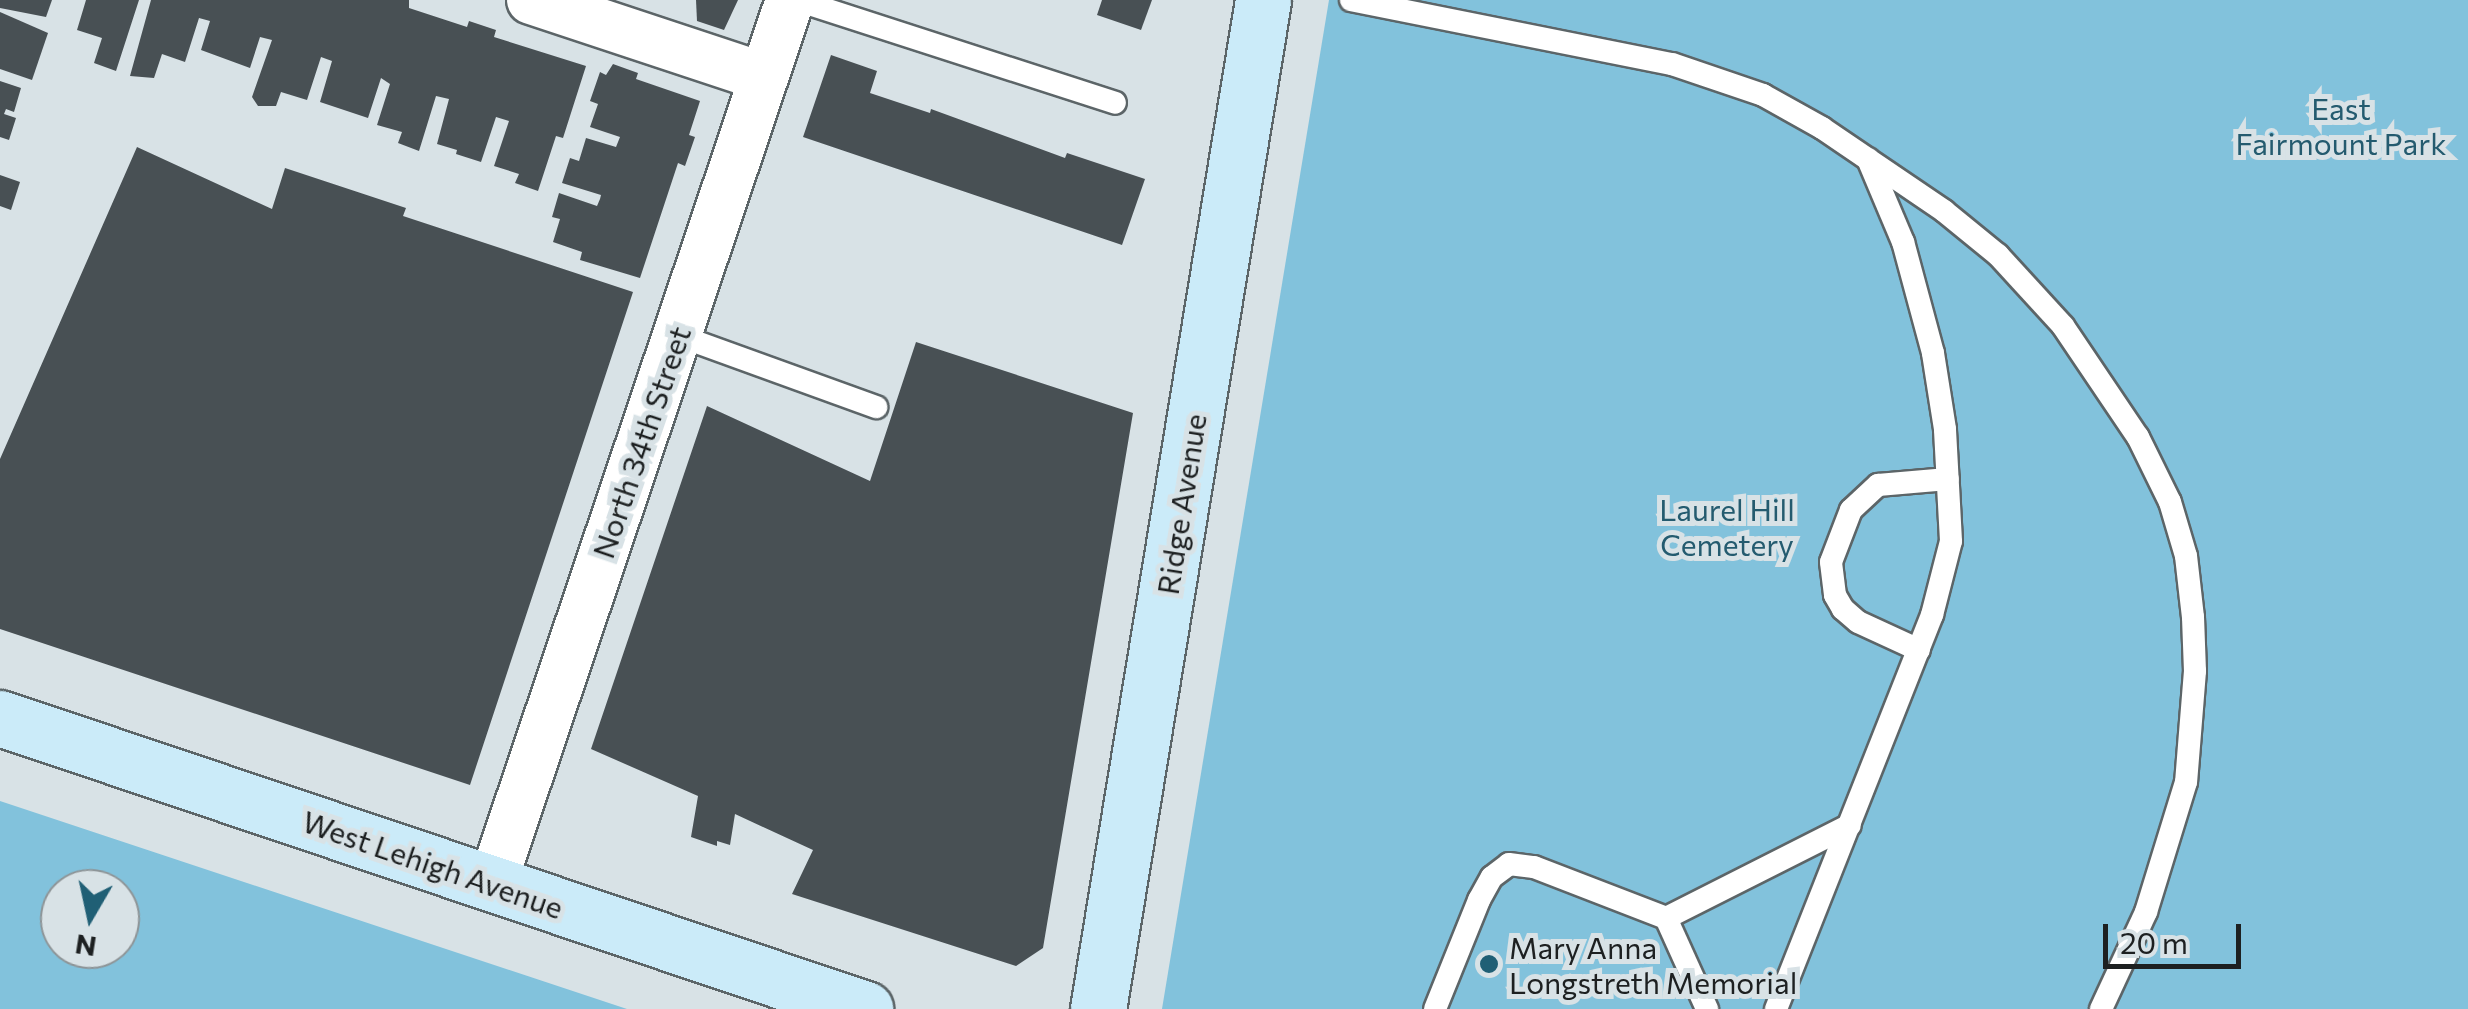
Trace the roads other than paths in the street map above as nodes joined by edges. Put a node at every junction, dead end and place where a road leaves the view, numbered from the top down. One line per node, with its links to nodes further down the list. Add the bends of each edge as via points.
1 (531, 0): 5 (street)
2 (794, 0): 5 (street, North 34th Street); 6 (lane)
3 (1263, 0): 17 (main road, Ridge Avenue)
4 (1352, 0): 7 (lane, via 1708,74 1777,102)
5 (764, 77): 8 (street, North 34th Street)
6 (1115, 103)
7 (1868, 158): 10 (lane, via 1924,313 1940,388); 21 (lane, via 1998,254 2063,326 2138,437 2170,502 2186,556 2195,671 2186,782 2146,912)
8 (677, 335): 9 (lane); 14 (street, North 34th Street)
9 (876, 406)
10 (1948, 480): 11 (lane, via 1948,564); 11 (lane, via 1878,485 1851,510 1834,543 1835,595 1843,609)
11 (1919, 650): 13 (lane)
12 (0, 718): 14 (main road, West Lehigh Avenue)
13 (1850, 825): 15 (lane); 20 (lane)
14 (492, 884): 16 (main road, West Lehigh Avenue)
15 (1666, 918): 18 (lane, via 1534,867 1509,864 1479,900); 19 (lane)
16 (865, 1009)
17 (1098, 1009)
18 (1435, 1009)
19 (1707, 1009)
20 (1776, 1009)
21 (2101, 1009)

